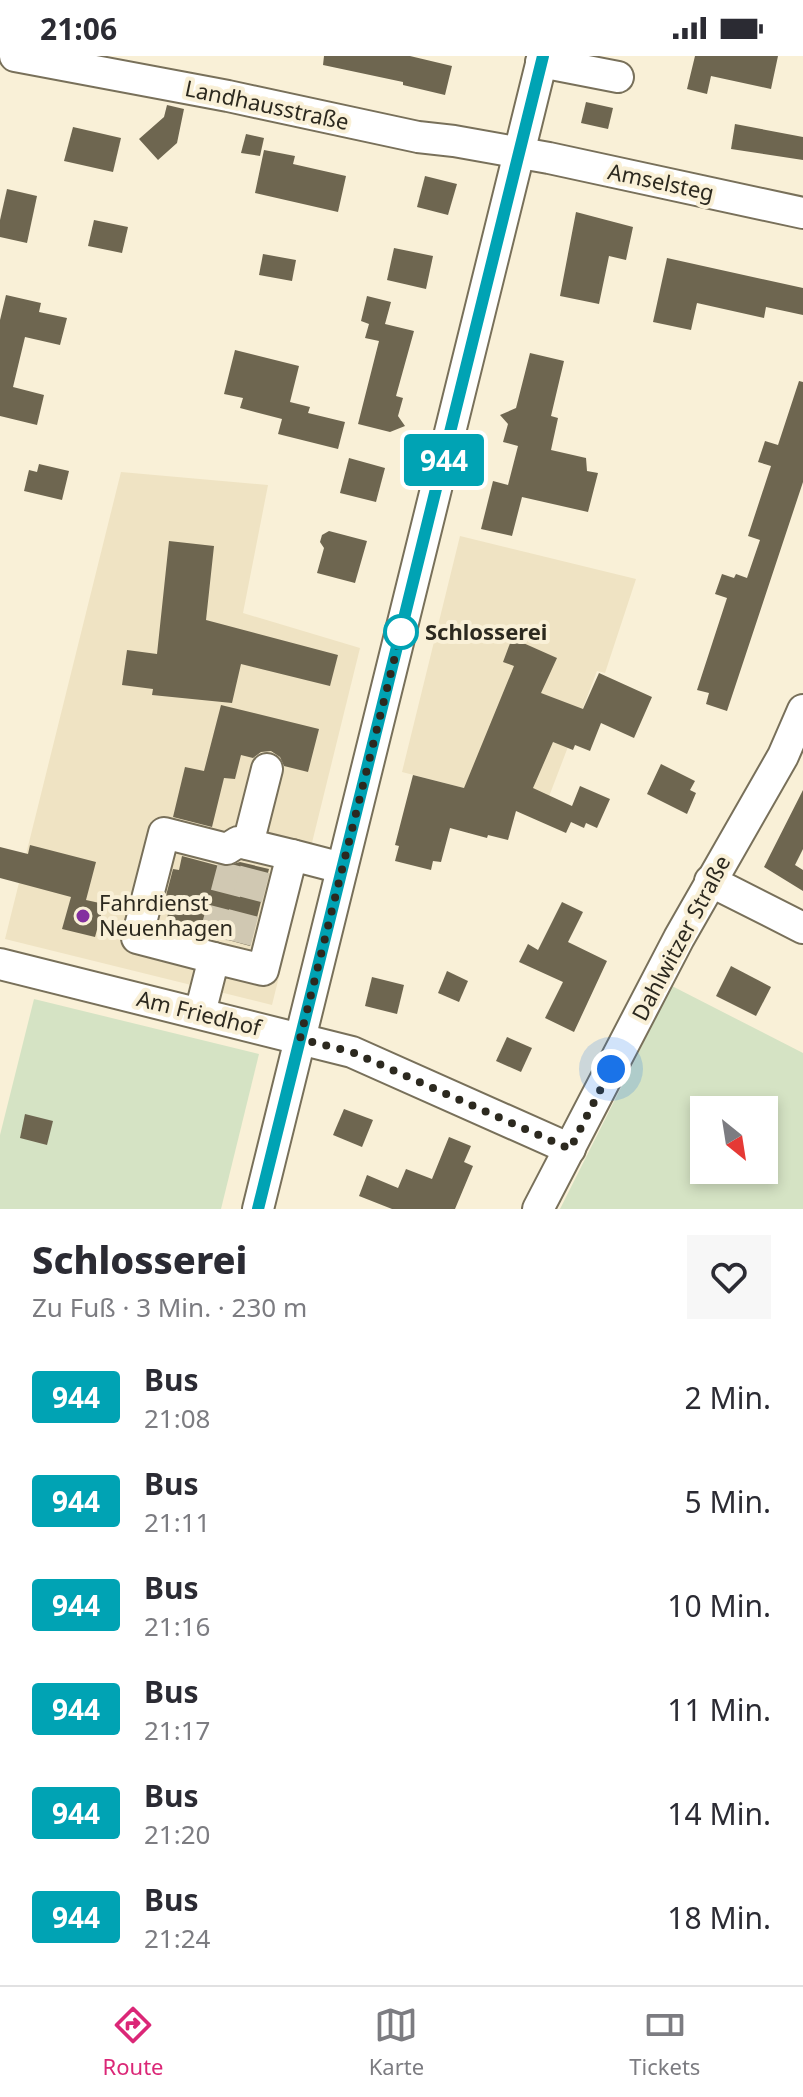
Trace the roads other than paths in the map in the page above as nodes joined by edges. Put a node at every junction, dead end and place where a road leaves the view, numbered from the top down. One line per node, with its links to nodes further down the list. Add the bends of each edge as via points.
1 (15, 56): 4 (street, Landhausstraße)
2 (542, 59): 3 (street); 4 (street)
3 (618, 77)
4 (519, 153): 5 (street, Amselsteg); 12 (street)
5 (803, 213)
6 (803, 710): 13 (street, Dahlwitzer Straße, via 783,756)
7 (267, 769): 9 (street)
8 (177, 836): 9 (street); 11 (street); 16 (street, via 164,833 137,938)
9 (247, 852): 10 (street)
10 (292, 855): 12 (street); 17 (street, via 263,970)
11 (169, 868)
12 (342, 868): 20 (street)
13 (710, 881): 15 (street); 21 (street, Dahlwitzer Straße)
14 (160, 906): 16 (street)
15 (803, 928)
16 (151, 942): 17 (street)
17 (221, 951): 19 (street)
18 (0, 964): 19 (street, Am Friedhof)
19 (200, 1013): 20 (street, Am Friedhof)
20 (300, 1039): 21 (street, Am Friedhof, via 352,1052); 22 (street)
21 (570, 1149): 23 (street, Dahlwitzer Straße)
22 (258, 1209)
23 (538, 1209)

